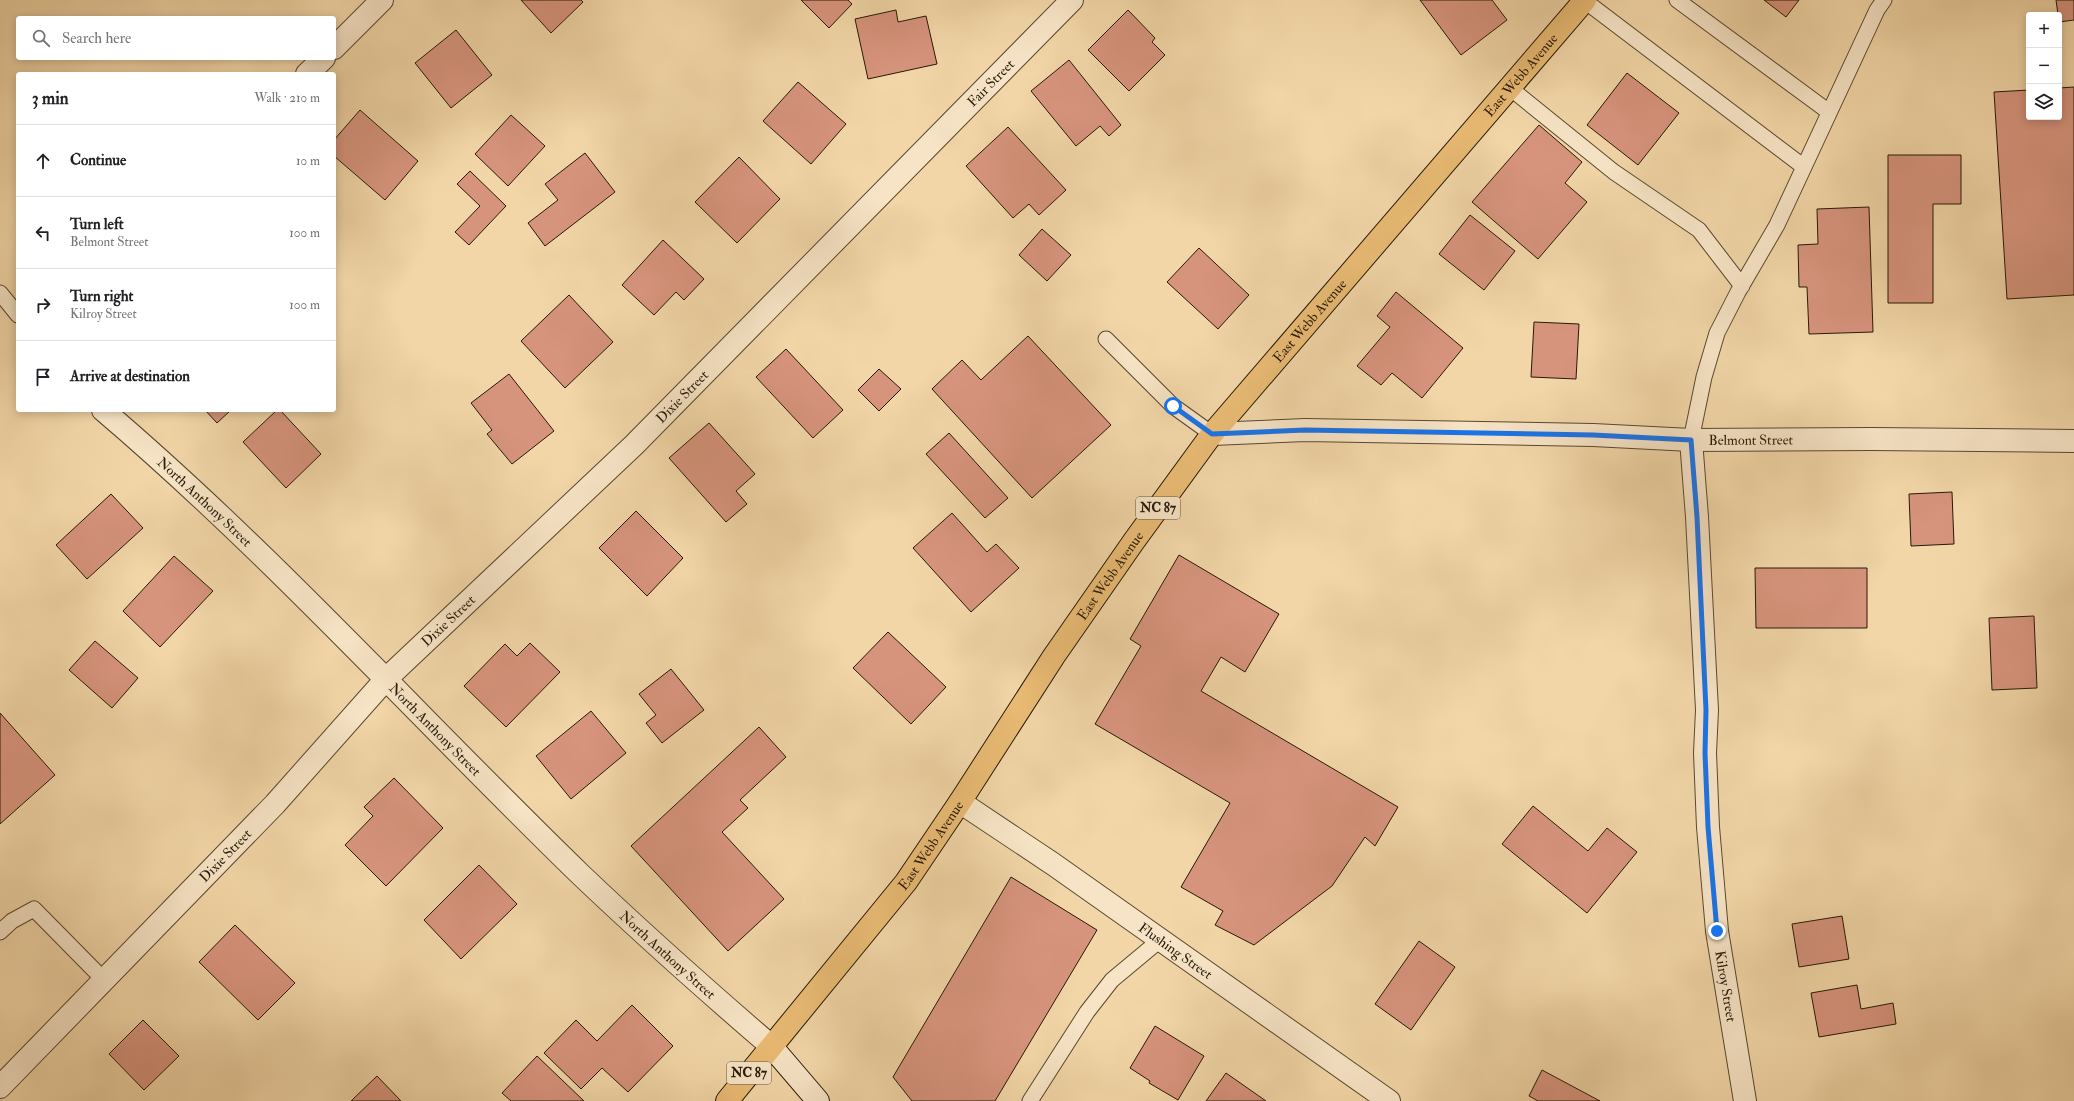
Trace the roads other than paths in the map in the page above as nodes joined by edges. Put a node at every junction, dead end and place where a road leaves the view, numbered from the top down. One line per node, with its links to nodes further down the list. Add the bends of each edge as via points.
1 (382, 0): 6 (street)
2 (1072, 0): 11 (street, Fair Street)
3 (1585, 0): 9 (highway, East Webb Avenue / NC 87); 12 (lane)
4 (1677, 0): 10 (lane)
5 (1884, 0): 10 (lane)
6 (336, 46)
7 (322, 60): 8 (street)
8 (310, 72)
9 (1510, 88): 13 (lane, via 1614,172 1699,230); 18 (highway, East Webb Avenue / NC 87)
10 (1829, 112): 12 (lane)
11 (908, 166): 21 (street, Dixie Street, via 634,445)
12 (1804, 167): 13 (lane, via 1778,226)
13 (1742, 286): 19 (lane, via 1717,333 1704,378)
14 (0, 293): 15 (lane)
15 (16, 313)
16 (1106, 339): 18 (lane, via 1173,406)
17 (105, 412): 21 (street, North Anthony Street, via 178,475)
18 (1212, 434): 19 (street, Belmont Street, via 1305,430 1593,435); 22 (highway, East Webb Avenue / NC 87, via 1054,656)
19 (1691, 440): 20 (street, Belmont Street); 32 (street, Kilroy Street, via 1706,710 1708,827 1717,931)
20 (2074, 441)
21 (386, 680): 25 (street, Dixie Street, via 275,804); 26 (street, North Anthony Street, via 581,875 686,973)
22 (960, 802): 24 (street, Flushing Street); 26 (highway, East Webb Avenue / NC 87, via 906,882 831,976)
23 (0, 932): 25 (lane, via 12,921 34,909)
24 (1160, 940): 30 (lane, via 1112,980); 31 (street, Flushing Street)
25 (103, 980): 27 (street, Dixie Street)
26 (770, 1046): 28 (highway, East Webb Avenue / NC 87); 29 (street, North Anthony Street)
27 (0, 1087)
28 (727, 1101)
29 (818, 1101)
30 (1030, 1101)
31 (1389, 1101)
32 (1745, 1101)

